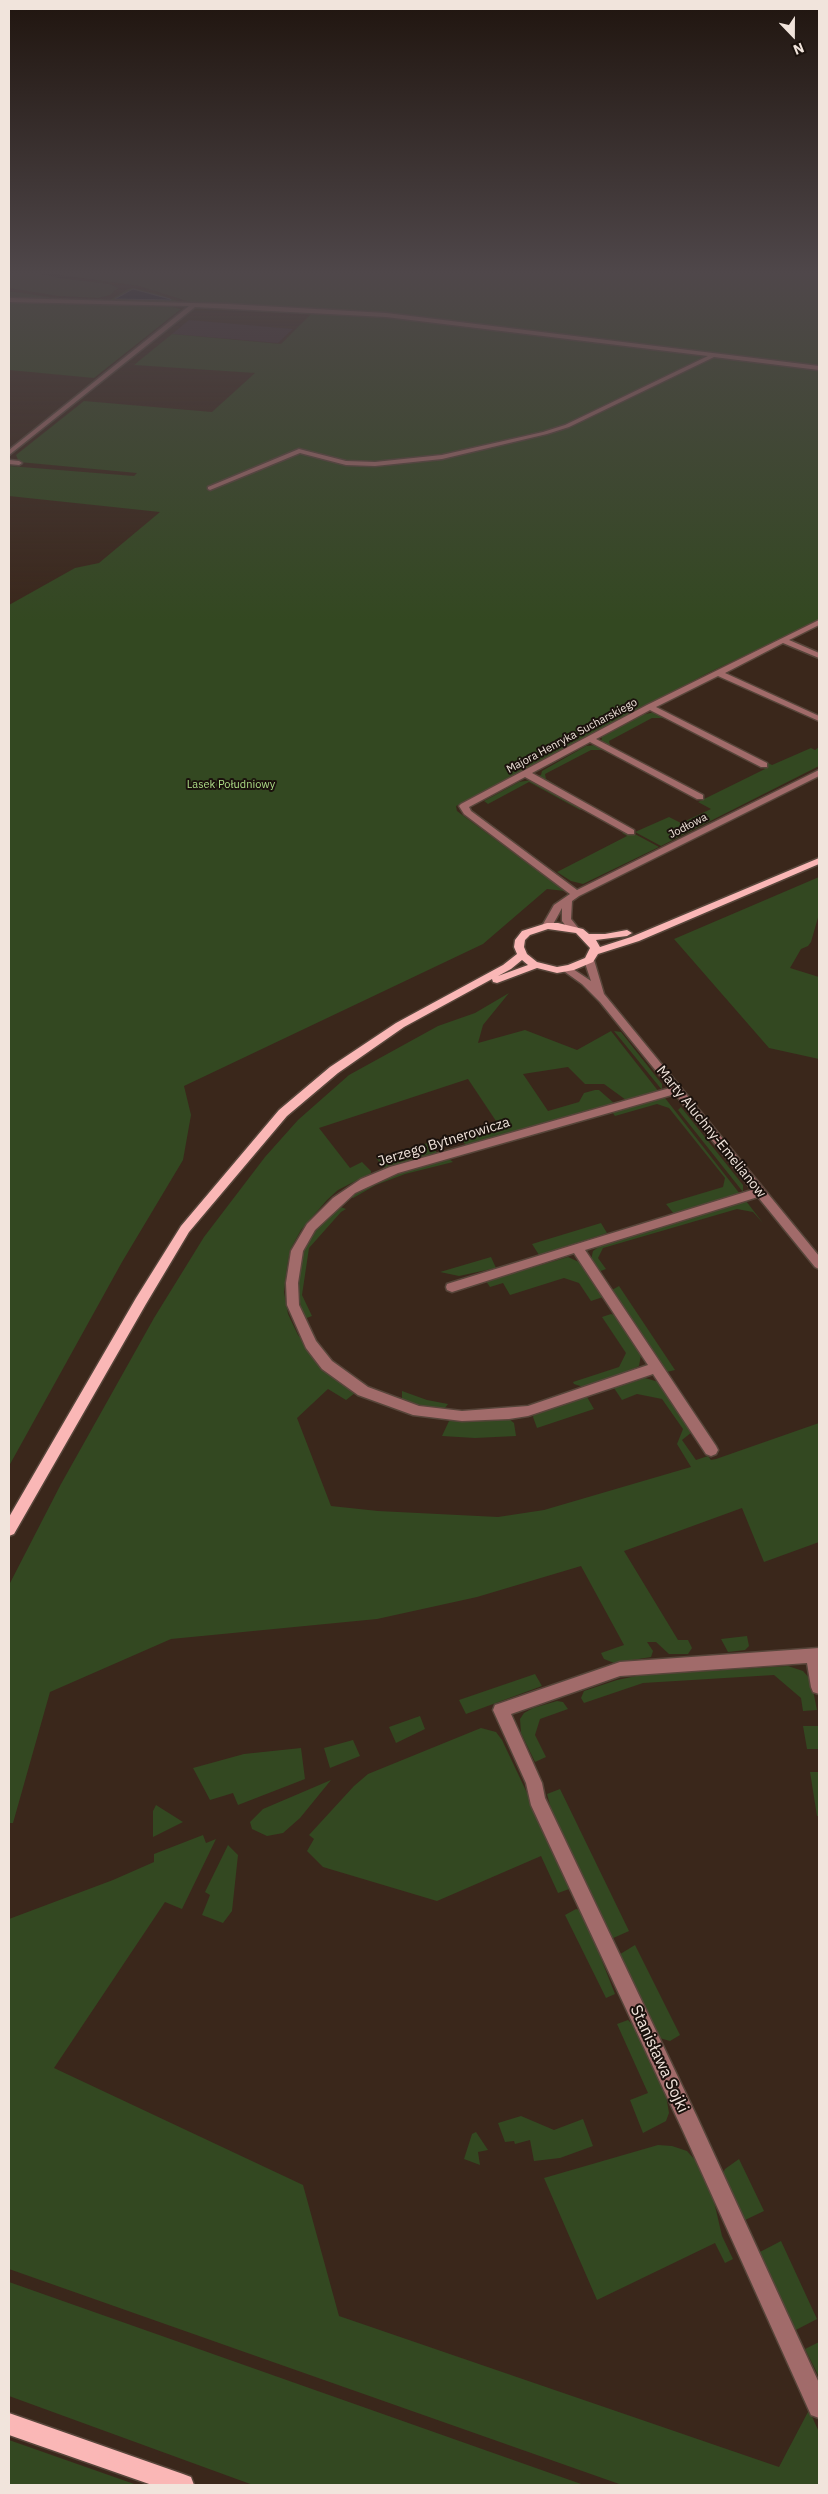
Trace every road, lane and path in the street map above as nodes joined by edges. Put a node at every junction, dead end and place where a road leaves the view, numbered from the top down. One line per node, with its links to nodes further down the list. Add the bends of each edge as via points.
1 (90, 388): 3 (street)
2 (645, 388): 6 (street, via 546,433 442,457 375,464 346,463 299,451)
3 (9, 453)
4 (9, 462): 5 (street)
5 (20, 463)
6 (210, 488)
7 (819, 622): 8 (street, Majora Henryka Sucharskiego)
8 (783, 640): 9 (street); 10 (street, Majora Henryka Sucharskiego)
9 (819, 656)
10 (719, 672): 11 (street, Majora Henryka Sucharskiego); 12 (street)
11 (650, 707): 13 (street, Majora Henryka Sucharskiego); 14 (street)
12 (819, 719)
13 (590, 739): 15 (street, Majora Henryka Sucharskiego); 17 (street)
14 (764, 765)
15 (525, 773): 18 (street); 20 (street, Majora Henryka Sucharskiego, via 463,808)
16 (819, 773): 20 (street, Jodłowa)
17 (700, 797)
18 (631, 832)
19 (819, 860): 23 (main road)
20 (576, 894): 21 (street, Jodłowa)
21 (567, 901): 22 (street, Jodłowa, via 557,907); 24 (street, via 566,919)
22 (547, 926): 24 (main road); 26 (main road, via 526,934 520,940)
23 (661, 926): 25 (main road, via 616,936); 27 (main road)
24 (574, 929): 25 (main road)
25 (588, 936): 27 (main road, via 595,948)
26 (522, 955): 28 (main road); 30 (main road)
27 (591, 956): 29 (main road, via 576,967); 31 (street, Marty Aluchny-Emelianow)
28 (536, 965): 29 (main road); 30 (main road)
29 (566, 969): 31 (street, Marty Aluchny-Emelianow, via 586,982)
30 (460, 993): 39 (main road, via 400,1025 334,1070 283,1113 237,1166 186,1229 141,1300)
31 (604, 1000): 32 (street, Marty Aluchny-Emelianow)
32 (677, 1090): 33 (street, Marty Aluchny-Emelianow); 37 (street, Jerzego Bytnerowicza, via 394,1170 365,1182 344,1195 311,1226 297,1251 292,1283 293,1305 301,1324 311,1344 327,1364 362,1391 426,1412 462,1416 509,1414)
33 (760, 1192): 34 (street); 35 (street, Marty Aluchny-Emelianow)
34 (577, 1248): 36 (street); 37 (street)
35 (819, 1264)
36 (452, 1286)
37 (656, 1368): 38 (street)
38 (712, 1450)
39 (9, 1530)
40 (817, 1655): 41 (street); 42 (street, Stanisława Sojki, via 620,1669 501,1710 534,1783 537,1799)
41 (819, 1687)
42 (819, 2407)
43 (9, 2424): 44 (main road)
44 (183, 2485)

